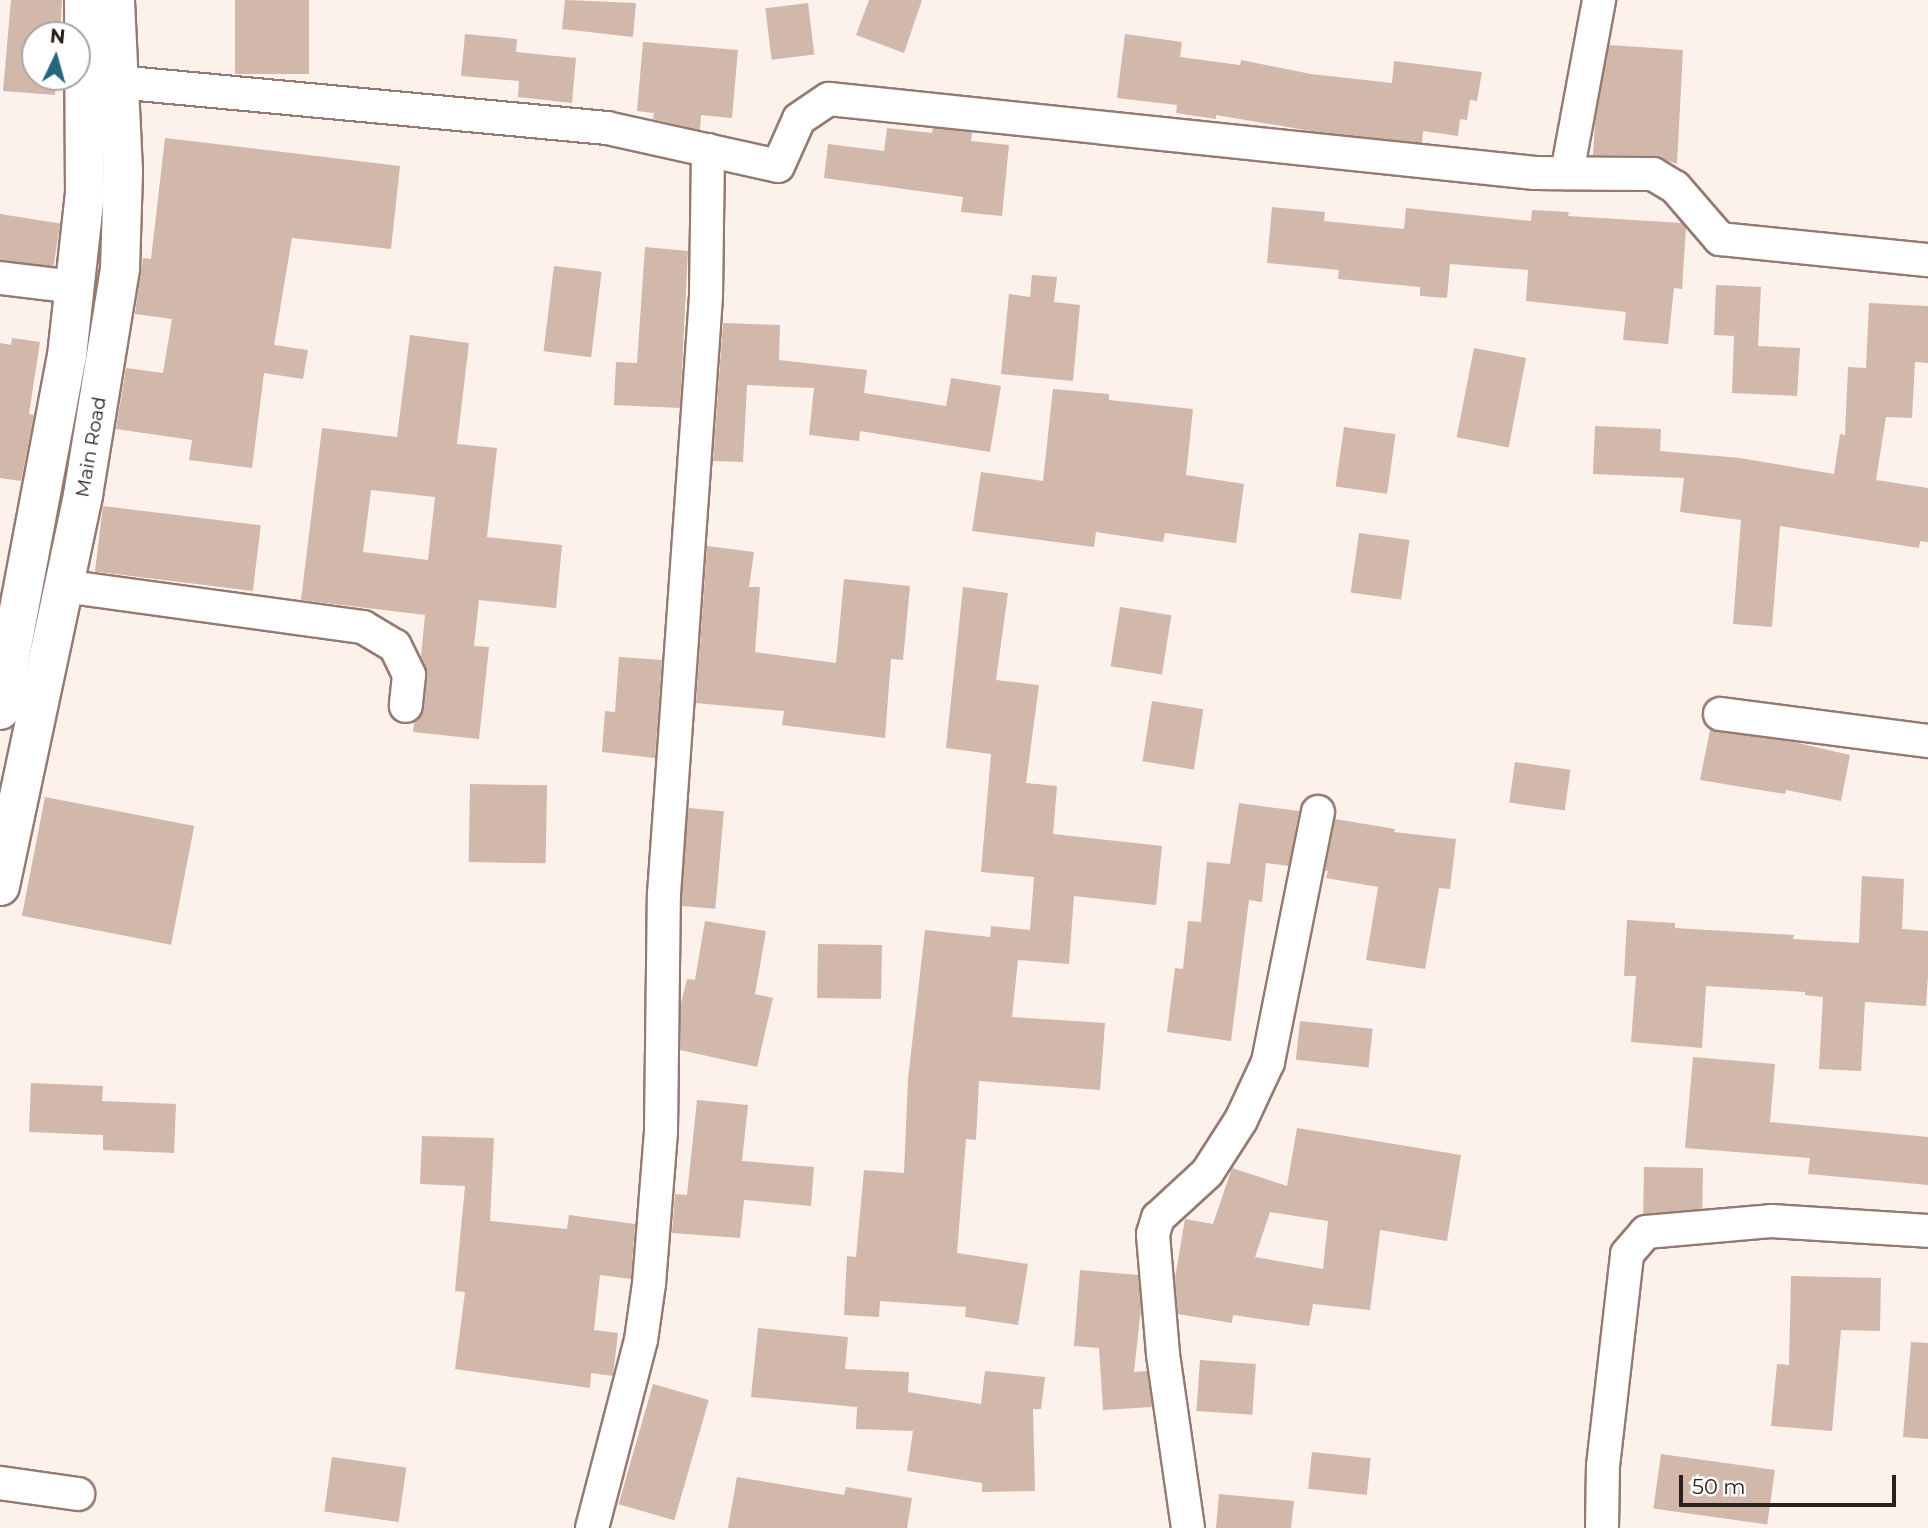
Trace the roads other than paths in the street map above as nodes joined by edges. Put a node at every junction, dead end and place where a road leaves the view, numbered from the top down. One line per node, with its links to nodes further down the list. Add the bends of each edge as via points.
1 (84, 0): 4 (main road, Main Road)
2 (115, 0): 4 (main road, Main Road)
3 (1599, 0): 6 (street)
4 (102, 81): 5 (street, via 607,128); 9 (main road, Main Road); 10 (main road, Main Road, via 123,171 120,268 83,495)
5 (708, 150): 6 (street, via 778,166 799,119 829,99); 20 (street, via 706,296 664,894 661,1131 649,1284 638,1351)
6 (1567, 173): 7 (street, via 1653,174 1675,187 1720,239)
7 (1928, 260)
8 (0, 278): 9 (street)
9 (74, 287): 12 (main road, Main Road, via 67,356)
10 (63, 586): 11 (street, via 363,627 395,646 409,676); 16 (main road, Main Road)
11 (406, 706)
12 (0, 710)
13 (1720, 714): 14 (street)
14 (1928, 741)
15 (1318, 812): 21 (street, via 1268,1062 1241,1120 1207,1173 1158,1218 1153,1234 1163,1354)
16 (0, 886)
17 (1928, 1231): 22 (street, via 1771,1220 1646,1232 1627,1254 1603,1466)
18 (0, 1483): 19 (street)
19 (78, 1494)
20 (592, 1528)
21 (1188, 1528)
22 (1602, 1528)

